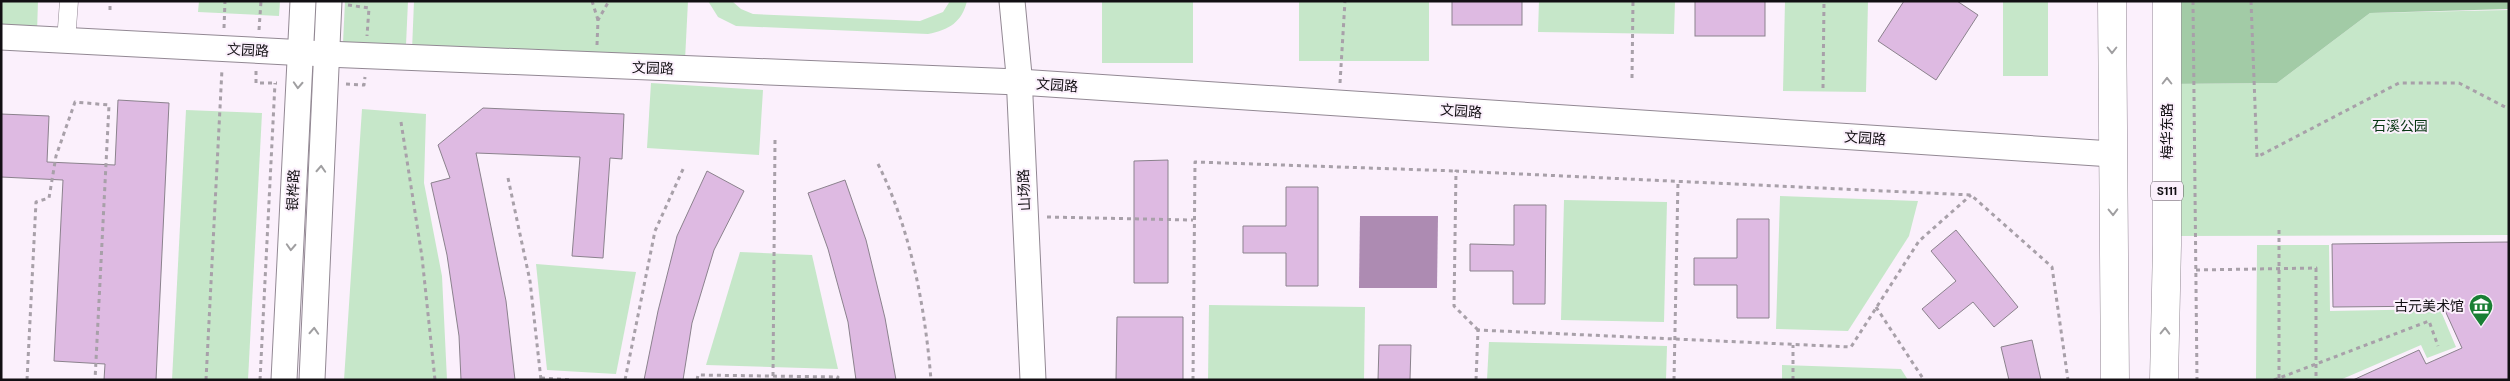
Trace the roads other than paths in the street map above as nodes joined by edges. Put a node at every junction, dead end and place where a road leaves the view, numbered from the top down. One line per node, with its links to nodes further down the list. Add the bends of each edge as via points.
1 (69, 1): 8 (street)
2 (303, 1): 9 (street, 银桦路)
3 (329, 1): 10 (street, 银桦路)
4 (1012, 1): 11 (street, 山场路)
5 (2112, 1): 12 (main road, one-way to 12)
6 (2167, 1): 17 (main road, 梅华东路 / S111, one-way to 6)
7 (1, 37): 8 (street, 文园路)
8 (66, 41): 9 (street, 文园路)
9 (300, 53): 10 (street, 文园路); 13 (street, 银桦路, one-way to 13)
10 (326, 54): 11 (street, 文园路); 14 (street, 银桦路, one-way to 10)
11 (1019, 82): 12 (street, 文园路); 15 (street, 山场路)
12 (2112, 154): 16 (main road, one-way to 16)
13 (284, 380)
14 (312, 380)
15 (1033, 380)
16 (2115, 380)
17 (2164, 380)

